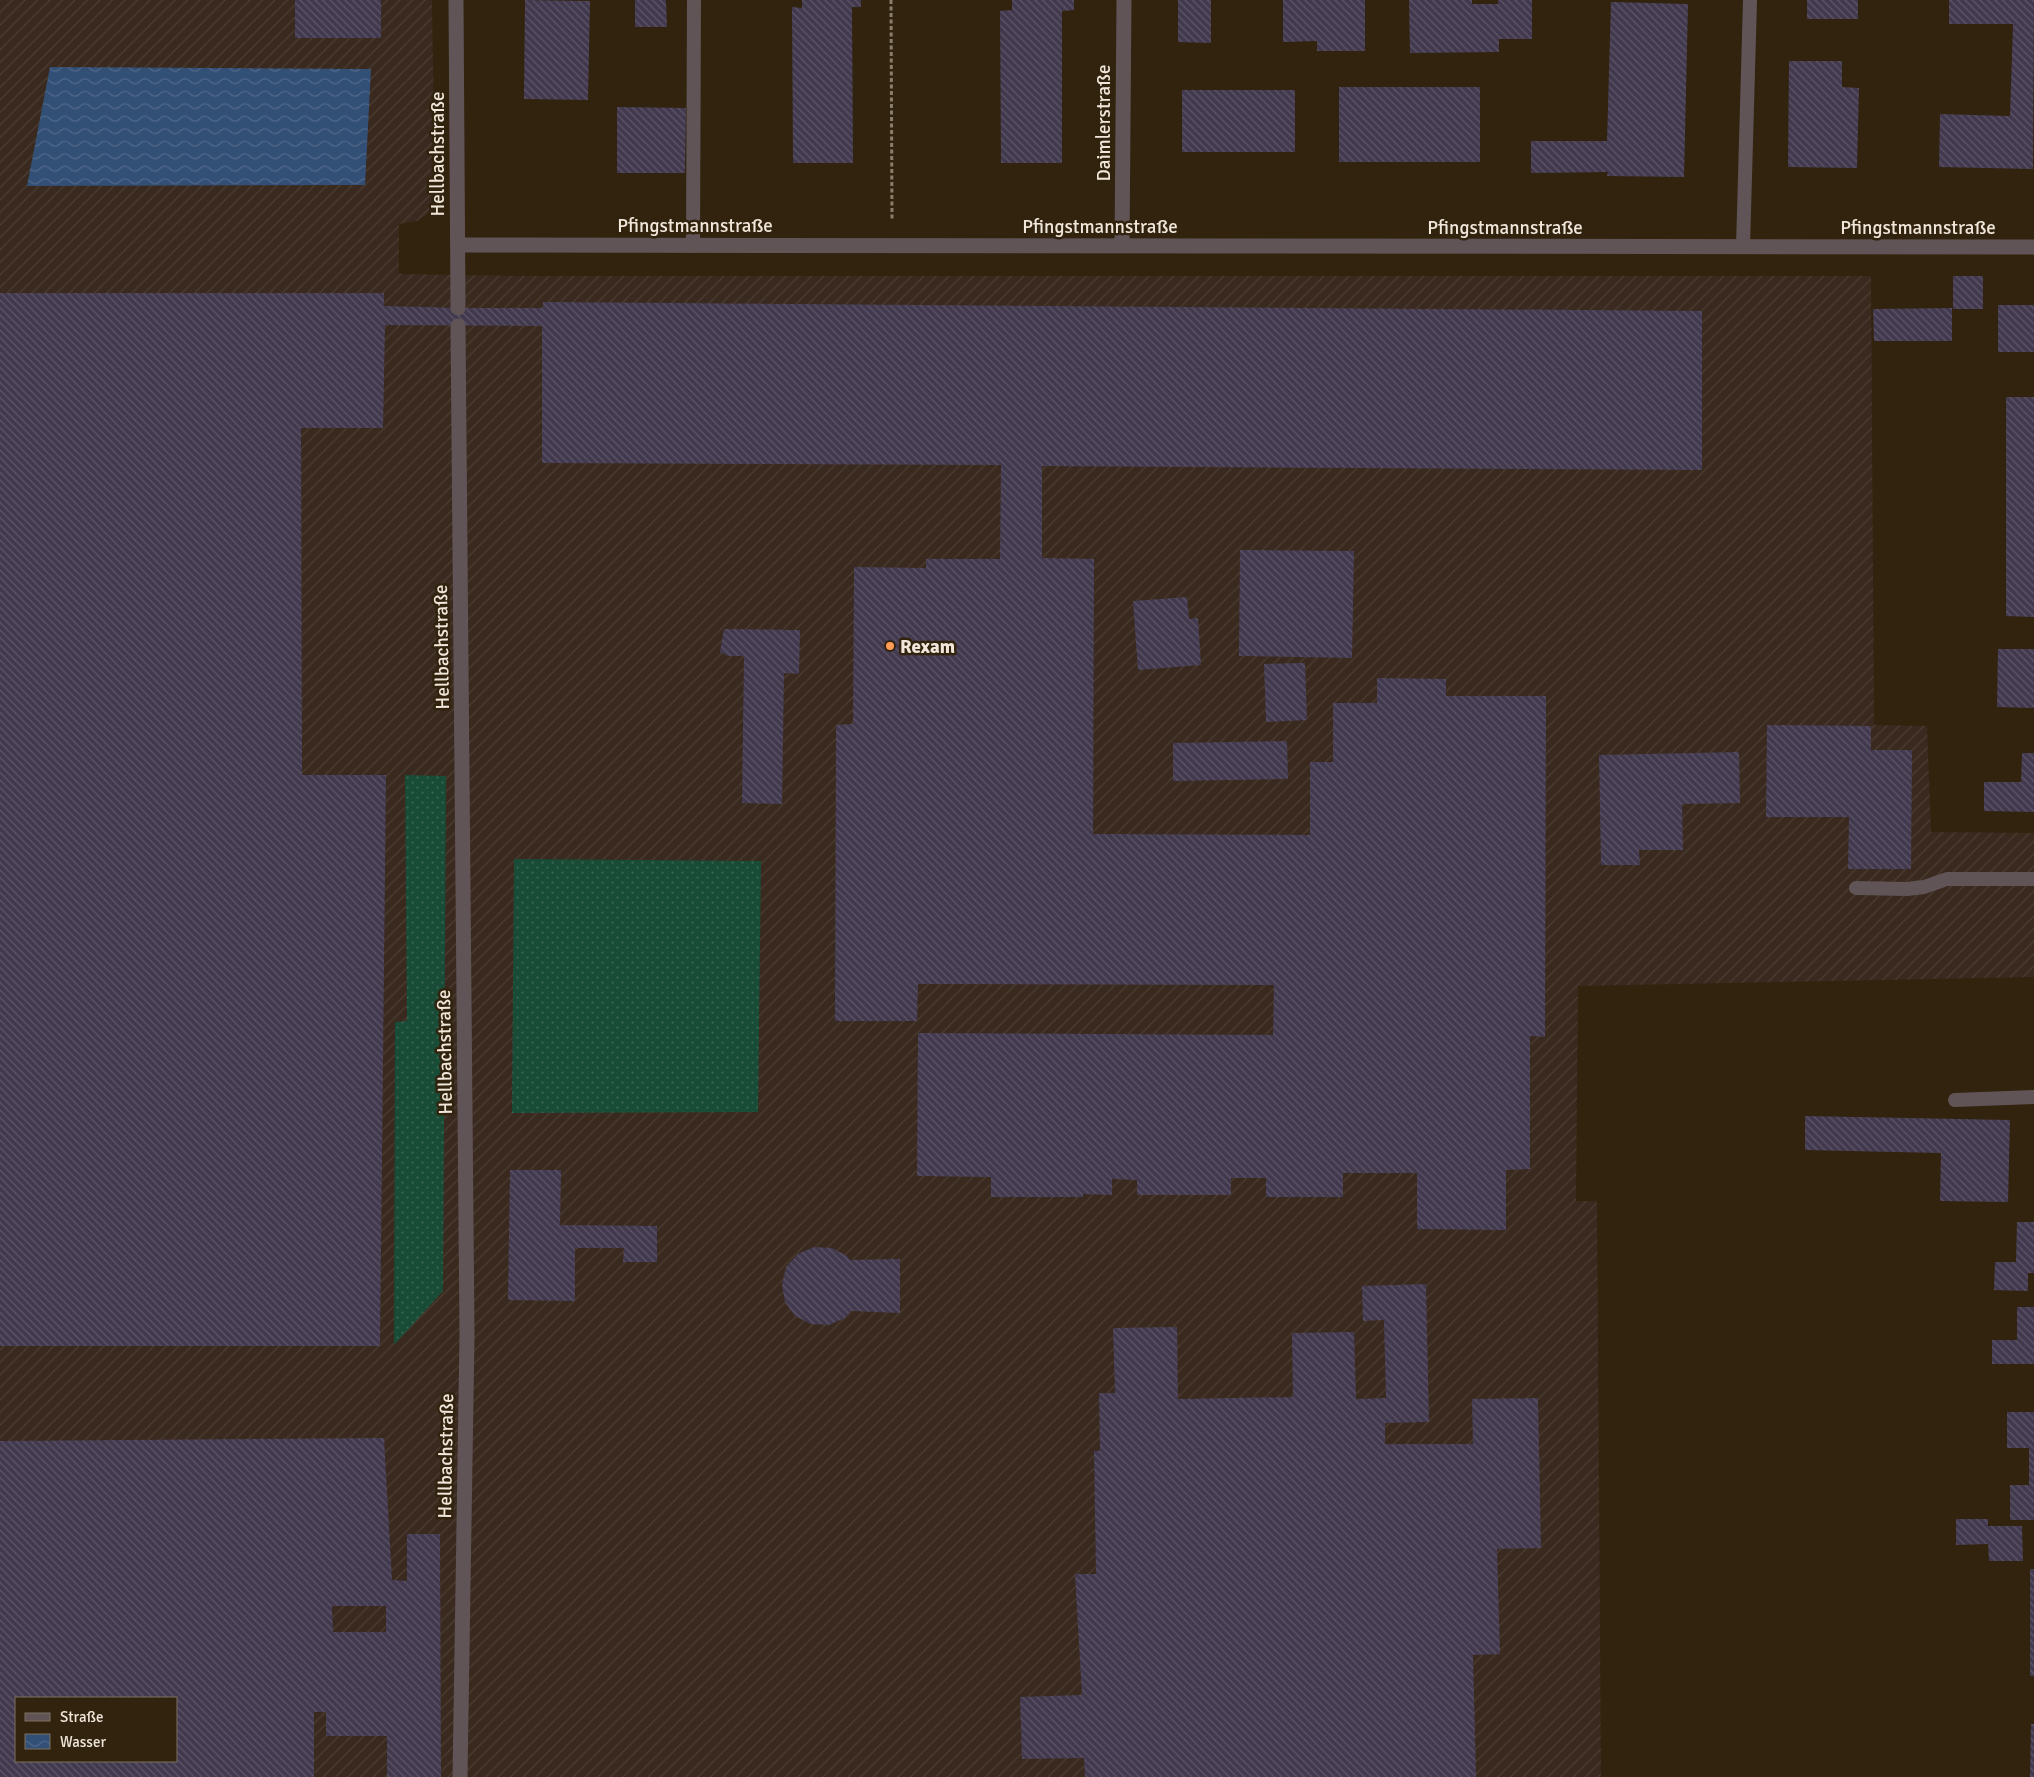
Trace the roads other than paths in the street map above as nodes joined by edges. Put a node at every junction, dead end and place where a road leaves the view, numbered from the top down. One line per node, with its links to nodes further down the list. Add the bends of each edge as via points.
1 (456, 0): 5 (street, Hellbachstraße)
2 (694, 0): 6 (lane)
3 (1124, 0): 7 (street, Daimlerstraße)
4 (1750, 0): 8 (lane)
5 (458, 245): 6 (street, Pfingstmannstraße); 10 (street, Hellbachstraße)
6 (693, 246): 7 (street, Pfingstmannstraße)
7 (1122, 246): 8 (street, Pfingstmannstraße)
8 (1743, 247): 9 (street, Pfingstmannstraße)
9 (2034, 247)
10 (458, 308)
11 (458, 326): 16 (street, Hellbachstraße, via 466,1325)
12 (2034, 879): 13 (lane, via 1947,879 1907,889)
13 (1856, 888)
14 (2034, 1097): 15 (lane)
15 (1955, 1100)
16 (460, 1777)

